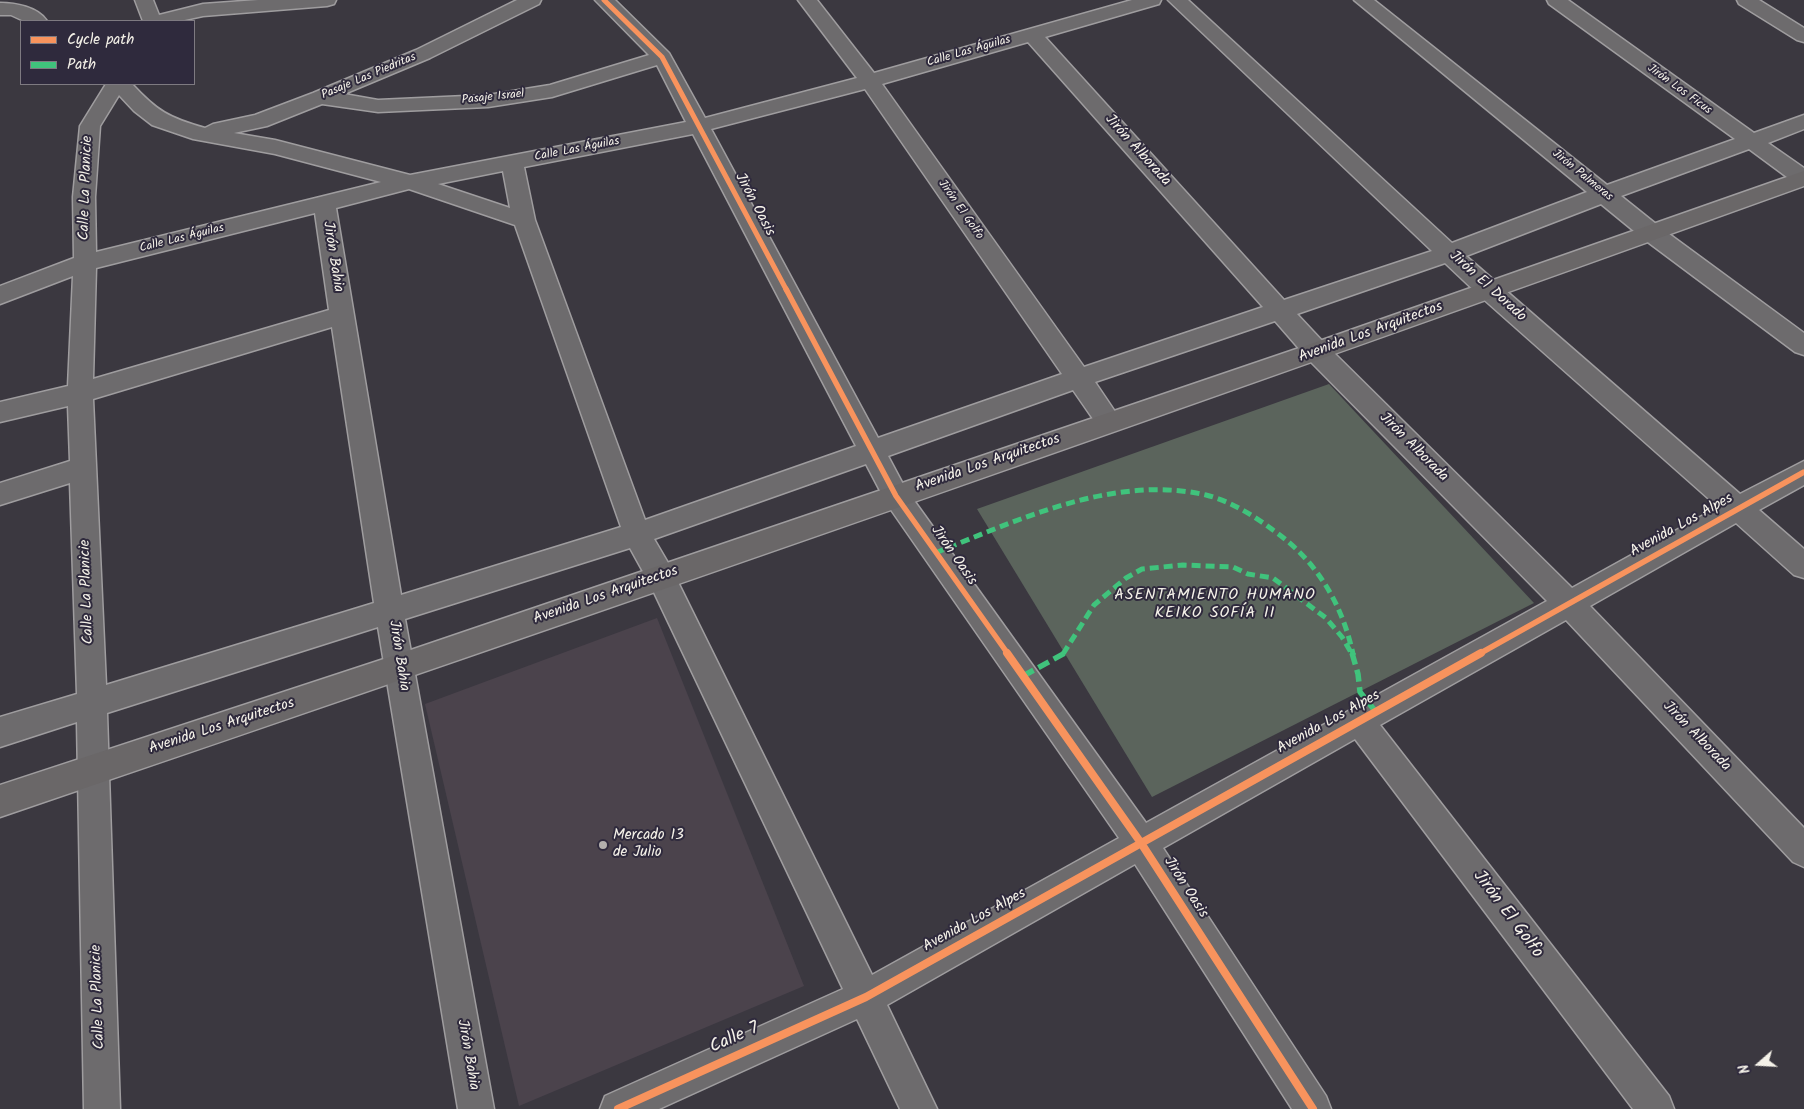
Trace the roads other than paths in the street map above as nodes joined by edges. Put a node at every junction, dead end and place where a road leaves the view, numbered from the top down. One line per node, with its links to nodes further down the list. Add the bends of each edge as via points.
1 (144, 0): 15 (street)
2 (224, 0): 13 (street)
3 (328, 0): 13 (street)
4 (532, 0): 23 (street, Pasaje Las Piedritas, via 423,54)
5 (604, 0): 19 (street, Jirón Oasis)
6 (807, 0): 20 (street, Jirón El Golfo)
7 (1152, 0): 17 (street, Calle Las Águilas)
8 (1177, 0): 35 (street, Jirón El Dorado)
9 (1364, 0): 31 (street, Jirón Palmeras)
10 (1746, 0): 18 (street)
11 (1564, 2): 27 (street, Jirón Los Ficus)
12 (0, 9): 14 (street, via 14,9)
13 (203, 10): 16 (street)
14 (36, 20)
15 (152, 20)
16 (161, 20)
17 (1032, 34): 20 (street, Calle Las Águilas); 39 (street, Jirón Alborada)
18 (1804, 36)
19 (662, 57): 23 (street, Pasaje Israel, via 552,91 488,101 378,106); 25 (street, Jirón Oasis)
20 (870, 81): 25 (street, Calle Las Águilas); 43 (street, Jirón El Golfo)
21 (115, 85): 36 (street, Calle La Planicie, via 90,126 84,197)
22 (122, 85): 26 (street, via 159,120)
23 (320, 97): 26 (street, Pasaje Las Piedritas, via 260,121)
24 (1804, 122): 27 (street)
25 (698, 126): 28 (street, Calle Las Águilas); 47 (street, Jirón Oasis)
26 (200, 134): 30 (street, via 275,147)
27 (1751, 142): 29 (street, Jirón Los Ficus); 31 (street)
28 (512, 162): 30 (street, Calle Las Águilas); 33 (street)
29 (1804, 178): 34 (main road, Avenida Los Arquitectos)
30 (410, 182): 32 (street, Calle Las Águilas); 33 (street)
31 (1605, 194): 34 (street, Jirón Palmeras); 35 (street)
32 (324, 203): 36 (street, Calle Las Águilas); 40 (street, Jirón Bahia)
33 (524, 220): 53 (street)
34 (1653, 234): 37 (main road, Avenida Los Arquitectos); 41 (street, Jirón Palmeras)
35 (1450, 253): 37 (street, Jirón El Dorado); 39 (street)
36 (85, 263): 38 (street, Calle Las Águilas); 44 (street, Calle La Planicie)
37 (1490, 291): 42 (main road, Avenida Los Arquitectos); 52 (street, Jirón El Dorado)
38 (0, 295)
39 (1278, 310): 42 (street, Jirón Alborada); 43 (street)
40 (342, 315): 44 (street); 57 (street, Jirón Bahia)
41 (1804, 346)
42 (1317, 352): 46 (main road, Avenida Los Arquitectos); 56 (street, Jirón Alborada)
43 (1079, 378): 46 (street, Jirón El Golfo); 47 (street)
44 (80, 393): 45 (street); 48 (street, Calle La Planicie)
45 (0, 412)
46 (1109, 422): 51 (main road, Avenida Los Arquitectos)
47 (870, 450): 51 (street, Jirón Oasis); 53 (street)
48 (83, 468): 50 (street); 59 (street, Calle La Planicie)
49 (1804, 472): 52 (street, Avenida Los Alpes)
50 (0, 494)
51 (896, 496): 55 (main road, Avenida Los Arquitectos); 64 (street, Jirón Oasis)
52 (1740, 508): 54 (street, Jirón El Dorado); 56 (street, Avenida Los Alpes)
53 (637, 534): 55 (street); 57 (street)
54 (1804, 566)
55 (661, 577): 58 (main road, Avenida Los Arquitectos); 66 (street)
56 (1569, 604): 60 (street, Avenida Los Alpes); 65 (street, Jirón Alborada)
57 (391, 609): 58 (street, Jirón Bahia); 59 (street)
58 (399, 668): 62 (main road, Avenida Los Arquitectos); 68 (street, Jirón Bahia)
59 (92, 703): 61 (street); 62 (street, Calle La Planicie)
60 (1359, 721): 64 (street, Avenida Los Alpes); 72 (street, Jirón El Golfo)
61 (0, 732)
62 (92, 769): 63 (main road, Avenida Los Arquitectos); 67 (street, Calle La Planicie)
63 (0, 801)
64 (1141, 843): 66 (street, Avenida Los Alpes); 71 (street, Jirón Oasis)
65 (1804, 851)
66 (866, 996): 69 (street, Calle 7); 70 (street)
67 (102, 1109)
68 (476, 1109)
69 (618, 1109)
70 (920, 1109)
71 (1313, 1109)
72 (1656, 1109)

